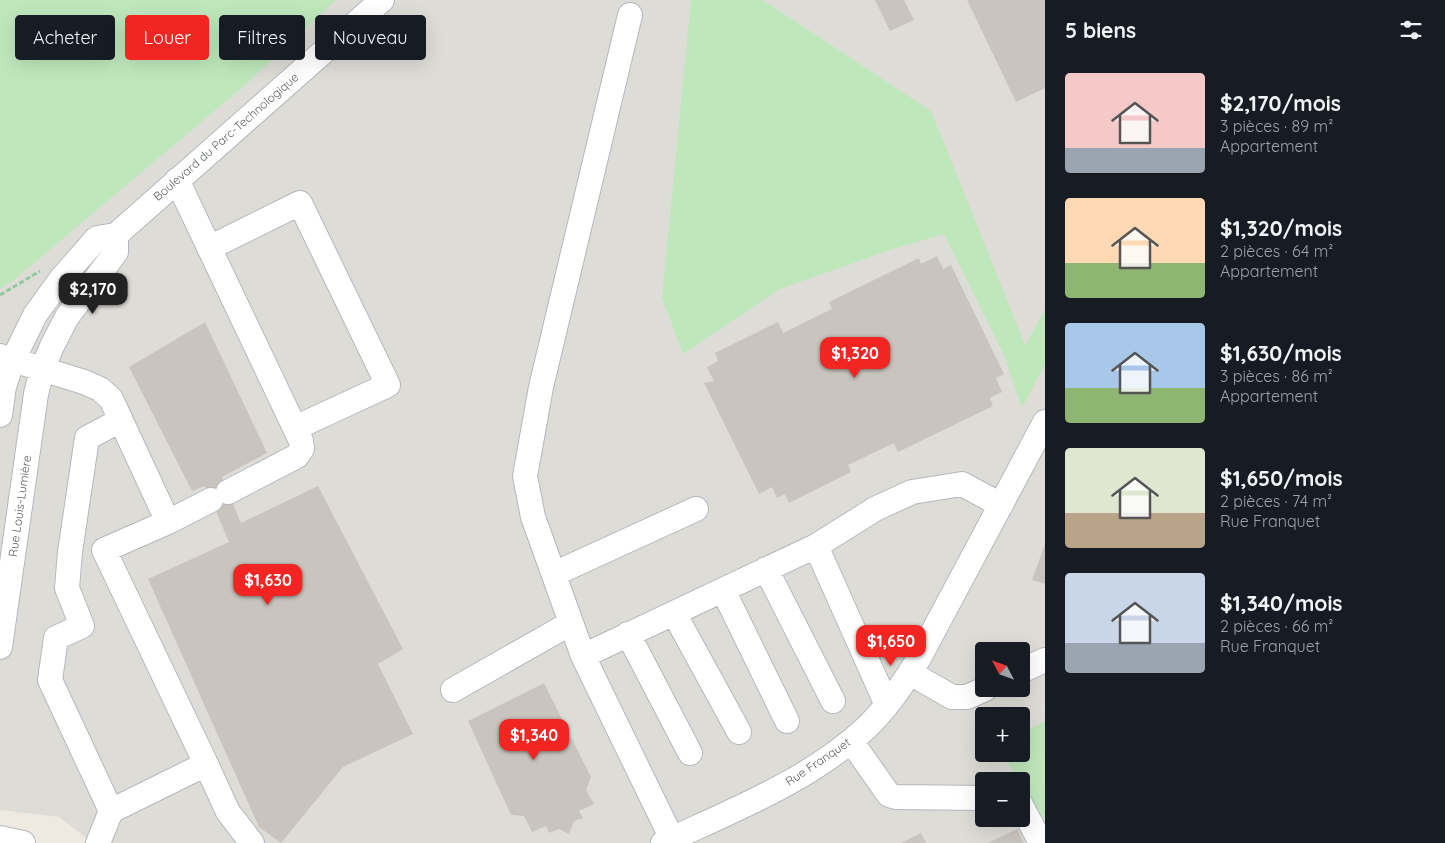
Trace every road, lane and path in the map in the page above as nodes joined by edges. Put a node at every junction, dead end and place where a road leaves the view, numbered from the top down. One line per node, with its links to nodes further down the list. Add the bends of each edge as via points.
1 (382, 0): 3 (street, Boulevard du Parc-Technologique)
2 (630, 15): 21 (street, via 541,388 525,476 533,517)
3 (177, 180): 4 (street, Boulevard du Parc-Technologique); 5 (street)
4 (116, 235): 6 (street, Boulevard du Parc-Technologique, via 97,238 61,279); 7 (street, via 116,252 67,317)
5 (209, 248): 13 (street); 13 (street, via 300,203 388,385)
6 (6, 358): 7 (street); 8 (street, Boulevard du Parc-Technologique)
7 (42, 370): 9 (street); 11 (street, via 100,389 111,399)
8 (2, 385): 9 (street); 10 (street)
9 (36, 394): 26 (street, Rue Louis-Lumière)
10 (0, 415)
11 (121, 420): 16 (street); 19 (street, via 87,438)
12 (1045, 422): 14 (street, Rue Franquet)
13 (295, 428): 16 (street, via 302,449 297,456)
14 (1001, 505): 17 (street, via 962,484 912,492 875,509); 30 (street, Rue Franquet)
15 (696, 509): 21 (street)
16 (168, 522): 18 (street)
17 (816, 546): 20 (street); 34 (street)
18 (104, 550): 19 (street); 39 (street)
19 (70, 552): 41 (street, via 67,588 82,626 56,638 50,680)
20 (766, 569): 22 (street); 33 (street)
21 (554, 574): 24 (street)
22 (723, 590): 23 (street); 35 (street)
23 (674, 613): 25 (street); 36 (street)
24 (571, 623): 27 (street); 31 (street)
25 (628, 634): 27 (street); 38 (street)
26 (0, 647)
27 (584, 656): 44 (street)
28 (1045, 660): 29 (street)
29 (1030, 667)
30 (910, 674): 32 (street, via 952,697); 34 (street, Rue Franquet)
31 (452, 690)
32 (975, 693)
33 (833, 701)
34 (887, 704): 37 (street, Rue Franquet)
35 (787, 721)
36 (739, 732)
37 (851, 741): 40 (street, via 890,794 896,797); 44 (street, Rue Franquet, via 779,788)
38 (690, 753)
39 (206, 764): 41 (street); 47 (street, via 228,812)
40 (975, 798)
41 (111, 811): 46 (street)
42 (1030, 822): 48 (street)
43 (0, 838): 45 (street)
44 (668, 841)
45 (23, 843)
46 (98, 843)
47 (252, 843)
48 (1041, 843)

